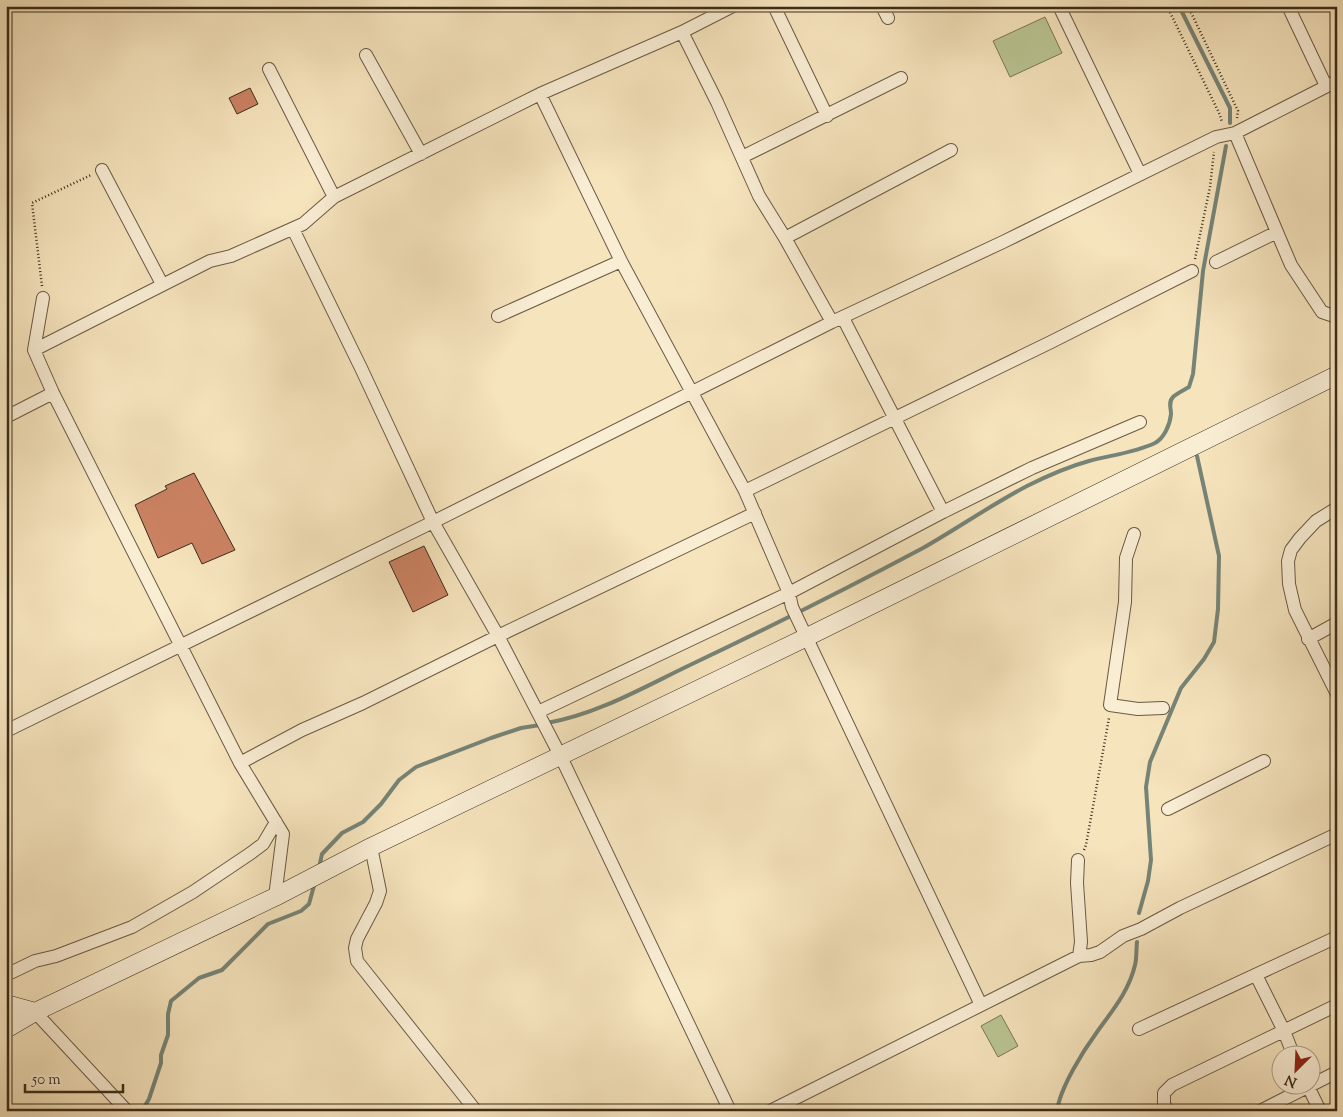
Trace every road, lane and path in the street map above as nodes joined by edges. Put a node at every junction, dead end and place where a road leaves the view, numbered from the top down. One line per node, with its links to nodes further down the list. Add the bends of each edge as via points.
1 (733, 6): 7 (street)
2 (774, 6): 13 (street)
3 (1058, 6): 20 (street)
4 (1167, 6): 15 (path, via 1220,115 1222,123)
5 (1188, 6): 14 (path, via 1238,111)
6 (1288, 6): 11 (street)
7 (682, 32): 12 (street); 18 (street)
8 (366, 54): 17 (street)
9 (269, 69): 21 (street)
10 (901, 78): 13 (street)
11 (1331, 83): 14 (street)
12 (540, 94): 17 (street); 25 (street)
13 (827, 116): 18 (street)
14 (1234, 133): 15 (street); 23 (street)
15 (1216, 137): 20 (street); 27 (path, via 1210,187)
16 (951, 150): 24 (street)
17 (421, 154): 21 (street)
18 (742, 157): 24 (street, via 759,196)
19 (102, 170): 28 (street); 29 (path, via 32,203)
20 (1140, 174): 32 (street)
21 (334, 197): 22 (street, via 303,224)
22 (292, 229): 28 (street); 44 (street)
23 (1277, 232): 26 (street); 31 (street, via 1309,295 1322,312)
24 (785, 238): 32 (street)
25 (621, 261): 30 (street); 35 (street)
26 (1216, 262)
27 (1192, 270): 38 (street)
28 (162, 284): 33 (street)
29 (43, 298): 33 (street)
30 (498, 316)
31 (1337, 317)
32 (837, 320): 35 (street); 38 (street)
33 (34, 350): 36 (street)
34 (1337, 375): 49 (street)
35 (692, 392): 40 (street); 44 (street)
36 (53, 393): 37 (street); 51 (street)
37 (6, 417)
38 (894, 419): 40 (street); 42 (street)
39 (1140, 422): 42 (street, via 1032,468)
40 (745, 491): 43 (street)
41 (1337, 508): 50 (street, via 1316,521 1300,538 1288,561 1295,610)
42 (943, 512): 46 (street)
43 (755, 513): 46 (street); 48 (street)
44 (433, 522): 48 (street); 51 (street)
45 (1134, 534): 53 (street, via 1126,558 1124,602)
46 (789, 593): 49 (street, via 792,607); 55 (street)
47 (1337, 623): 50 (street)
48 (498, 636): 55 (street); 59 (street)
49 (807, 637): 57 (street); 71 (street)
50 (1308, 639): 52 (street)
51 (181, 646): 56 (street); 59 (street)
52 (1337, 694)
53 (1110, 705): 54 (street); 64 (path, via 1086,845)
54 (1163, 708)
55 (538, 712): 57 (street)
56 (6, 731)
57 (561, 757): 63 (street); 84 (street)
58 (1264, 761): 60 (street)
59 (240, 763): 61 (street)
60 (1168, 809)
61 (276, 822): 65 (street, via 283,834 283,845); 68 (street, via 263,844 251,853 132,927)
62 (1337, 834): 67 (street, via 1123,936 1100,952)
63 (371, 847): 65 (street); 83 (street, via 380,891 357,939 357,961)
64 (1078, 860): 67 (street)
65 (275, 897): 73 (street)
66 (1337, 938): 69 (street)
67 (1079, 956): 71 (street)
68 (6, 974)
69 (1256, 975): 75 (street); 76 (street)
70 (6, 1004): 73 (street)
71 (981, 1005): 85 (street)
72 (1337, 1005): 76 (street)
73 (35, 1012): 74 (street); 82 (street)
74 (6, 1029)
75 (1138, 1029)
76 (1284, 1031): 77 (street); 86 (street, via 1172,1085 1164,1093)
77 (1290, 1044)
78 (1337, 1072): 79 (street)
79 (1320, 1080)
80 (1292, 1094): 87 (street)
81 (1311, 1094): 88 (street)
82 (127, 1111)
83 (476, 1111)
84 (730, 1111)
85 (770, 1111)
86 (1167, 1111)
87 (1260, 1111)
88 (1320, 1111)

